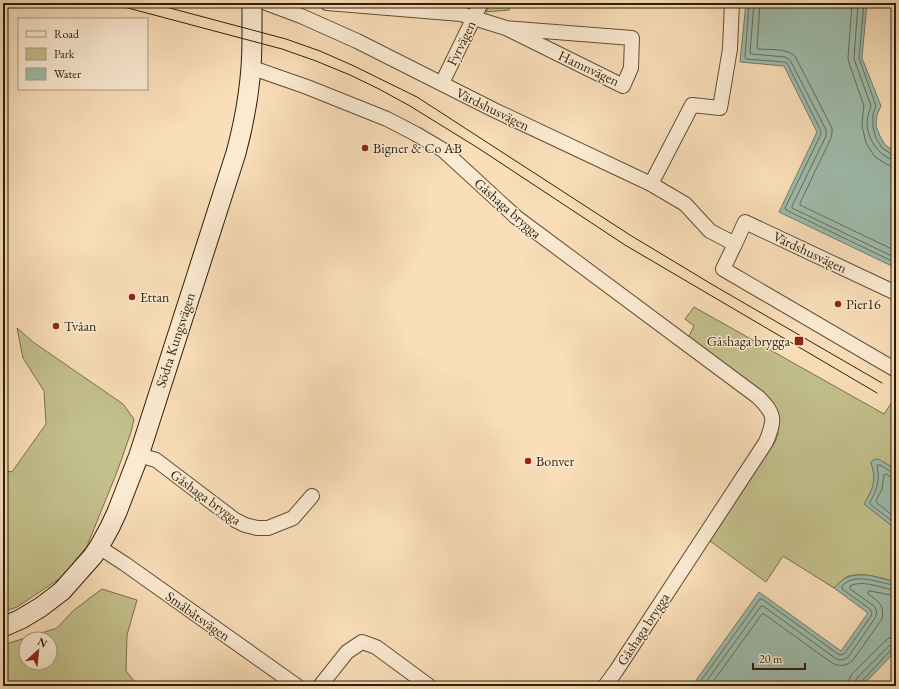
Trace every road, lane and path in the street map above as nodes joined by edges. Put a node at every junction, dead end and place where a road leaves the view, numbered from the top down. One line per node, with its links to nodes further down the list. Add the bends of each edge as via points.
1 (252, 3): 8 (street, Södra Kungsvägen)
2 (266, 3): 9 (street, Värdshusvägen, via 357,41)
3 (327, 3): 6 (street, Hamnvägen, via 461,14)
4 (481, 3): 6 (street, Fyrvägen)
5 (732, 3): 10 (street, via 730,49 720,108 692,105)
6 (474, 18): 7 (street, Hamnvägen); 9 (street, Fyrvägen)
7 (506, 28): 7 (street, Hamnvägen, via 632,38 631,68 623,86)
8 (250, 67): 14 (street, Södra Kungsvägen, via 243,128 236,153); 21 (street, Gåshaga brygga, via 387,119 443,150 516,217 768,407 772,416 772,426 766,442)
9 (442, 83): 10 (street, Värdshusvägen)
10 (651, 184): 11 (street, Värdshusvägen, via 685,204 710,231)
11 (735, 244): 12 (street, Värdshusvägen, via 745,222); 13 (street, via 723,269)
12 (896, 293)
13 (896, 370)
14 (139, 455): 15 (street, Gåshaga brygga, via 156,460 244,525 268,528 282,523 293,518); 16 (street, Södra Kungsvägen, via 117,512)
15 (312, 496)
16 (99, 547): 17 (street, Södra Kungsvägen, via 62,591 41,607); 18 (street, Småbåtsvägen)
17 (3, 627)
18 (297, 686)
19 (320, 686): 20 (street, via 347,652 362,642 376,647)
20 (429, 686)
21 (605, 686)

